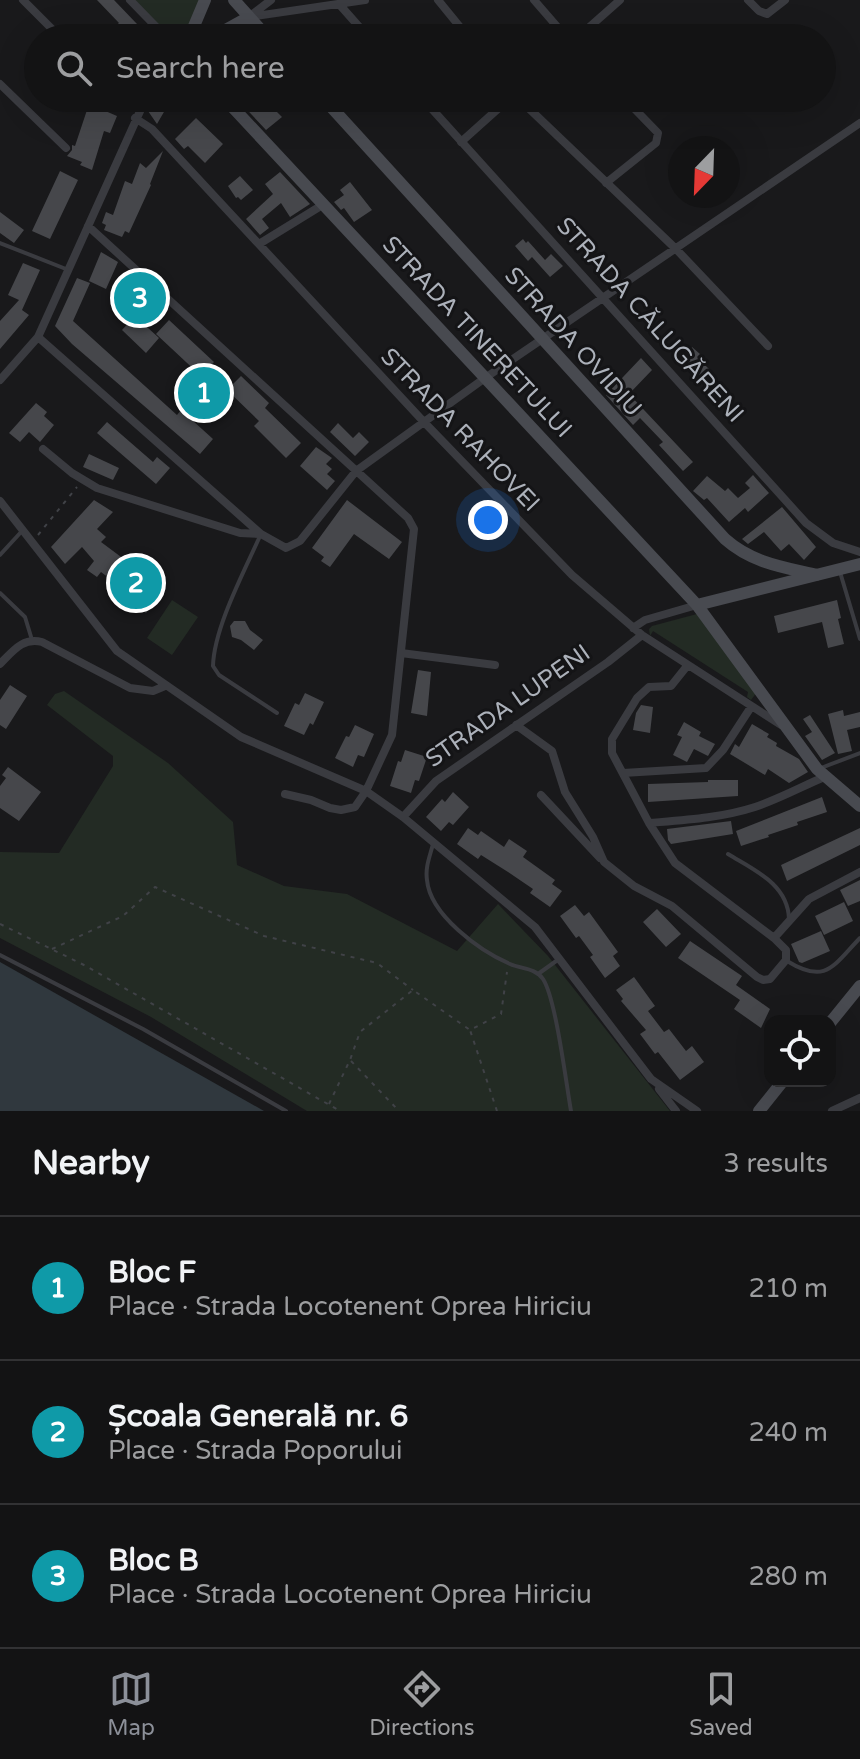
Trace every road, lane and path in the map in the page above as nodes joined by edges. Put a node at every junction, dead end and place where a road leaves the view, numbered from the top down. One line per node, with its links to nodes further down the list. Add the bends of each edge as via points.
1 (23, 0): 15 (street)
2 (130, 0): 16 (street)
3 (205, 0): 17 (main road)
4 (234, 0): 14 (main road)
5 (271, 0): 14 (street)
6 (365, 0): 12 (street)
7 (438, 0): 22 (street)
8 (534, 0): 23 (street)
9 (620, 0): 24 (street)
10 (748, 0): 11 (street, via 767,14)
11 (785, 0)
12 (339, 4): 13 (street); 21 (street)
13 (277, 13): 14 (street); 20 (street)
14 (249, 17): 18 (main road); 19 (main road)
15 (47, 24)
16 (153, 24)
17 (195, 24)
18 (236, 24)
19 (256, 24)
20 (268, 24)
21 (357, 24)
22 (458, 24)
23 (555, 24)
24 (593, 24)
25 (0, 84): 26 (street)
26 (24, 107)
27 (29, 112): 38 (street)
28 (138, 112): 35 (street)
29 (237, 112): 40 (main road, STRADA TINERETULUI)
30 (336, 112): 48 (main road, STRADA OVIDIU)
31 (434, 112): 37 (street, STRADA CĂLUGĂRENI)
32 (494, 112): 37 (street)
33 (532, 112): 39 (street)
34 (638, 112): 39 (street, via 659,138)
35 (135, 118): 41 (street); 43 (street, STRADA RAHOVEI, via 152,129)
36 (860, 123): 44 (street)
37 (461, 142): 46 (street, STRADA CĂLUGĂRENI)
38 (66, 148)
39 (606, 183): 44 (street)
40 (324, 204): 43 (street); 50 (main road, STRADA TINERETULUI)
41 (88, 226): 45 (street); 54 (street)
42 (0, 244): 45 (lane)
43 (259, 244): 52 (street, STRADA RAHOVEI)
44 (676, 249): 46 (street); 49 (street)
45 (69, 270): 47 (street)
46 (605, 298): 48 (street); 60 (street, STRADA CĂLUGĂRENI, via 806,523 833,543)
47 (38, 337): 51 (street); 58 (street)
48 (541, 340): 50 (street); 64 (main road, STRADA OVIDIU, via 733,546 766,563)
49 (768, 346)
50 (485, 378): 52 (street); 66 (main road, STRADA TINERETULUI)
51 (0, 380)
52 (423, 421): 54 (street); 67 (street, STRADA RAHOVEI, via 562,565)
53 (43, 449): 55 (street)
54 (356, 471): 58 (street, via 294,545 278,546); 71 (street, via 414,529)
55 (83, 480): 58 (street, via 113,495 240,533); 59 (path)
56 (0, 501): 57 (street)
57 (23, 529): 59 (street); 61 (lane)
58 (261, 534): 77 (lane, via 235,592 213,666)
59 (33, 542): 75 (street, via 104,637)
60 (860, 552)
61 (0, 555)
62 (860, 564): 63 (main road)
63 (839, 569): 64 (main road); 69 (lane)
64 (817, 575): 66 (main road)
65 (0, 593): 70 (lane, via 25,617)
66 (697, 605): 67 (street); 79 (main road, STRADA TINERETULUI)
67 (633, 628): 68 (street, STRADA RAHOVEI)
68 (642, 635): 74 (street, STRADA RAHOVEI); 78 (street, STRADA LUPENI)
69 (860, 639)
70 (32, 640): 72 (street); 75 (street, via 130,688 153,691)
71 (401, 653): 73 (street); 83 (street, via 392,735)
72 (0, 664)
73 (495, 665)
74 (687, 666): 76 (street, STRADA RAHOVEI); 81 (street, via 671,686 649,687 637,698 612,739 612,753)
75 (165, 686): 83 (street, via 241,737)
76 (751, 707): 79 (street, STRADA RAHOVEI); 81 (street, via 706,768)
77 (277, 713)
78 (516, 725): 87 (street, STRADA LUPENI, via 436,781); 91 (street, via 552,751 565,792)
79 (790, 730): 82 (main road, STRADA TINERETULUI)
80 (860, 753): 82 (lane)
81 (623, 773): 88 (street)
82 (821, 773): 86 (main road, STRADA TINERETULUI); 88 (street, via 737,812)
83 (366, 791): 84 (street, via 355,807 341,810); 87 (street)
84 (285, 794)
85 (541, 795): 91 (street)
86 (860, 806)
87 (403, 817): 89 (street)
88 (649, 823): 95 (street, via 675,863)
89 (434, 842): 99 (street, via 529,922); 101 (lane, via 426,879 436,905 465,935)
90 (728, 854): 93 (lane, via 781,892)
91 (604, 862): 100 (street, via 672,906 763,980)
92 (860, 872): 93 (street, via 809,899)
93 (789, 922): 95 (street)
94 (0, 924): 97 (path)
95 (774, 938): 100 (street, via 786,950)
96 (860, 938): 100 (lane, via 833,966 817,974)
97 (52, 949): 104 (path, via 123,916 155,887 264,936 377,963); 111 (path)
98 (0, 955): 112 (lane)
99 (560, 958): 102 (lane); 108 (street)
100 (786, 960)
101 (508, 963): 102 (lane); 106 (path, via 501,1014)
102 (538, 974): 116 (lane, via 547,987)
103 (860, 986): 105 (main road)
104 (413, 990): 106 (path); 107 (path, via 360,1032)
105 (836, 1016)
106 (470, 1030): 115 (path)
107 (350, 1060): 111 (path); 114 (path)
108 (651, 1079): 117 (street); 118 (street)
109 (778, 1087): 119 (main road)
110 (860, 1098): 120 (street)
111 (329, 1104): 113 (path)
112 (286, 1111)
113 (340, 1111)
114 (399, 1111)
115 (497, 1111)
116 (571, 1111)
117 (676, 1111)
118 (697, 1111)
119 (759, 1111)
120 (832, 1111)

